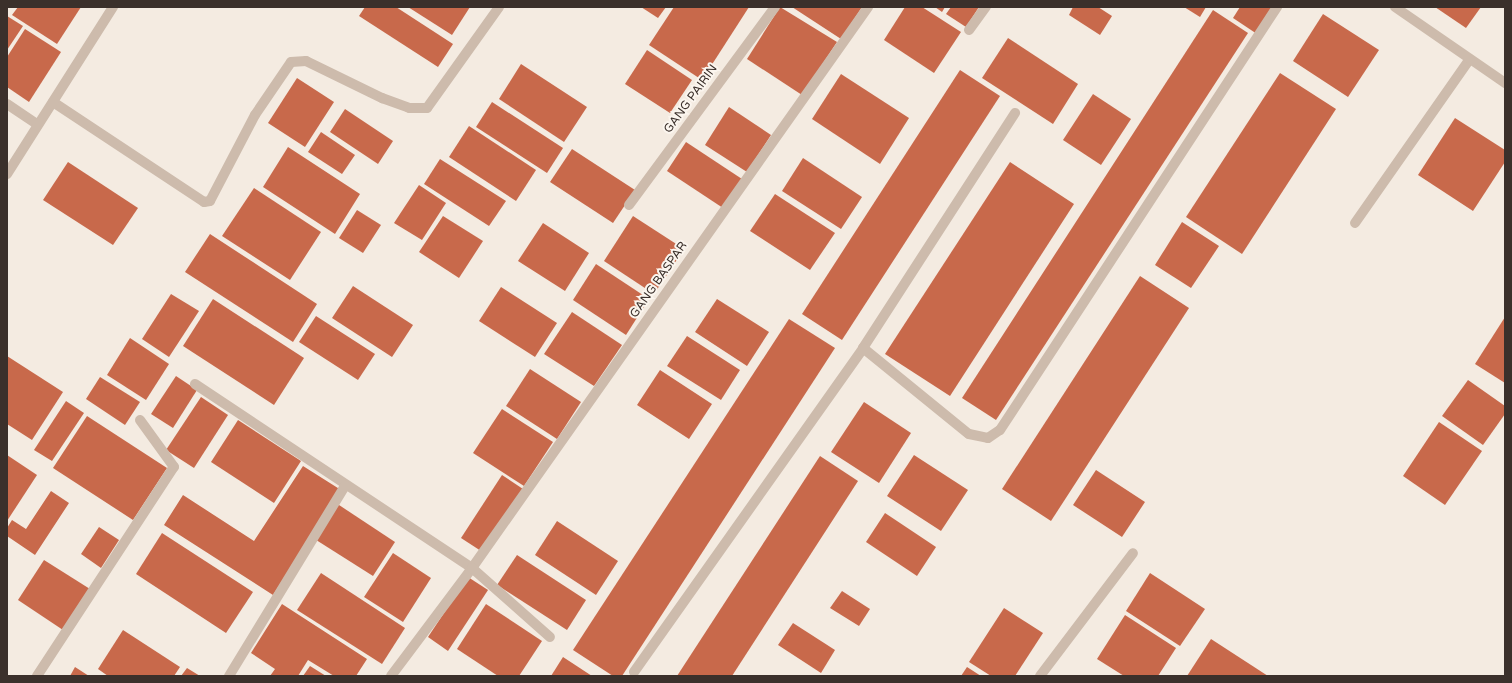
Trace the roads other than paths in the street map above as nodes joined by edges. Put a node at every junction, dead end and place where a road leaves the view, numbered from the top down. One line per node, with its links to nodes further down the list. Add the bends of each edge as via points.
1 (114, 7): 11 (street)
2 (499, 7): 11 (street, via 427,108 409,108 382,98 306,61 291,62 255,115 210,201 204,202)
3 (775, 7): 16 (street, GANG PAIRIN)
4 (868, 7): 23 (street, GANG BASPAR)
5 (986, 7): 8 (street)
6 (1277, 7): 18 (street, via 1000,430 988,438 969,434)
7 (1395, 7): 9 (street)
8 (969, 30)
9 (1470, 59): 10 (street); 17 (street)
10 (1505, 83)
11 (53, 102): 14 (street)
12 (7, 104): 14 (street)
13 (1015, 113): 18 (street)
14 (38, 125): 15 (street)
15 (7, 174)
16 (629, 206)
17 (1355, 223)
18 (863, 348): 25 (street)
19 (195, 384): 21 (street)
20 (140, 420): 26 (street, via 174,467)
21 (345, 486): 23 (street); 27 (street)
22 (1133, 553): 29 (street)
23 (472, 568): 24 (street); 28 (street, GANG BASPAR)
24 (550, 637)
25 (634, 672)
26 (37, 676)
27 (229, 676)
28 (392, 676)
29 (1040, 676)

